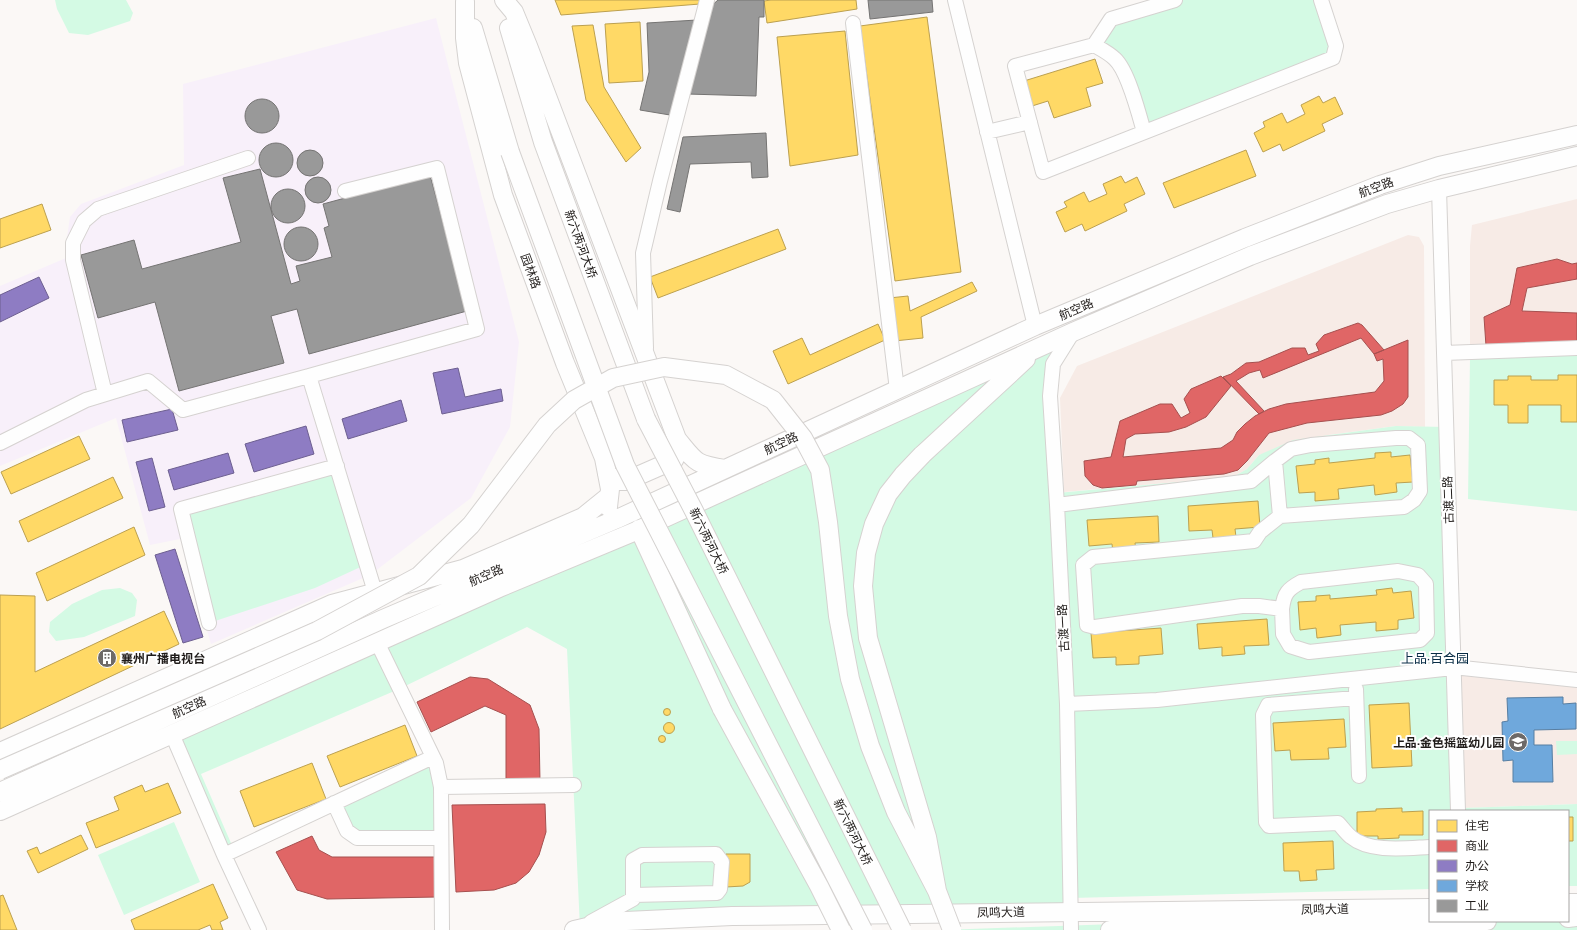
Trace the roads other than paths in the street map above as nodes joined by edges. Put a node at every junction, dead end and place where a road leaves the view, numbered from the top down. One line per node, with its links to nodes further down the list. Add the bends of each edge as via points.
1 (502, 0): 22 (main road, via 517,19); 70 (main road, 新六两河大桥, bridge, via 543,142 646,420 694,510)
2 (707, 0): 22 (street, via 644,253)
3 (955, 0): 10 (street)
4 (1175, 0): 8 (street, via 1111,19)
5 (1321, 0): 11 (street, via 1336,46 1333,58)
6 (465, 1): 31 (main road, 园林路, via 468,64 503,195 565,363 604,458); 69 (main road, 园林路, bridge, via 510,152 625,465)
7 (853, 23): 24 (street)
8 (1094, 45): 9 (street, via 1015,66); 11 (street, via 1116,59 1127,79)
9 (1030, 122): 10 (street); 11 (street, via 1043,172)
10 (987, 132): 17 (street)
11 (1144, 132)
12 (1577, 135): 17 (main road, 航空路, via 1439,166 1380,185 1245,238)
13 (1577, 156): 15 (main road, 航空路)
14 (248, 158): 25 (street, via 98,209 84,222 72,243 72,260)
15 (1438, 189): 18 (main road, 航空路, via 1387,204 1250,256); 21 (street, 古渡二路)
16 (345, 191): 23 (street, via 437,168 477,329)
17 (1035, 326): 24 (main road, 航空路)
18 (1073, 332): 19 (main road, 航空路); 33 (street, 古渡一路, via 1053,364 1050,396)
19 (1041, 347): 35 (main road, 航空路); 60 (main road, bridge, via 903,475 888,494 874,524 866,553 863,586 868,638 926,837)
20 (1577, 348): 21 (street)
21 (1444, 353): 41 (street, 古渡二路)
22 (646, 357): 26 (main road)
23 (309, 376): 25 (street, via 183,410 148,381); 29 (street)
24 (897, 390): 30 (main road, 航空路)
25 (105, 394): 27 (street, via 86,400)
26 (679, 441): 30 (main road, via 691,458 704,466); 31 (main road, via 674,460 626,482 618,481)
27 (0, 443)
28 (1275, 461): 33 (street, via 1251,481); 34 (street); 34 (street, via 1292,449 1311,445 1396,438 1409,438 1418,445 1420,491 1414,500 1404,507)
29 (337, 466): 37 (street); 39 (street, via 181,510)
30 (725, 469): 36 (main road, 航空路)
31 (607, 474): 32 (main road, 园林路)
32 (609, 496): 36 (main road, 园林路, via 607,516); 37 (main road, via 583,517 463,569)
33 (1057, 505): 45 (street, 古渡一路)
34 (1280, 516): 38 (street, via 1260,532 1254,541 1093,557 1083,566 1087,625 1095,628 1242,606)
35 (640, 529): 40 (main road, 航空路); 68 (main road, bridge, via 722,709)
36 (592, 530): 53 (main road, 航空路, via 376,622)
37 (375, 592): 47 (main road, via 332,604)
38 (1282, 609): 38 (street, via 1283,634 1290,646 1309,652 1420,640 1427,633 1426,584 1418,575 1398,571 1302,582 1289,588 1283,599)
39 (209, 623)
40 (377, 642): 46 (main road, 航空路); 48 (street)
41 (1453, 667): 42 (street); 43 (street); 56 (street, 古渡二路)
42 (1356, 679): 44 (street); 45 (street, via 1157,700)
43 (1577, 680)
44 (1356, 698): 50 (street); 58 (street, via 1268,705 1262,715 1266,822 1269,826 1338,823 1350,837 1383,849)
45 (1067, 704): 63 (street, 古渡一路)
46 (172, 734): 55 (main road, 航空路); 59 (street)
47 (0, 752)
48 (433, 758): 52 (street); 54 (street)
49 (0, 770): 60 (main road, bridge, via 317,631 419,576 471,525 547,425 574,400 613,378 664,367 726,375 773,400 803,438 820,470 838,616 850,680 870,746 896,812)
50 (1359, 776)
51 (574, 785): 52 (street)
52 (441, 787): 57 (street)
53 (0, 792)
54 (334, 804): 57 (street, via 347,832 357,838); 59 (street)
55 (0, 810)
56 (1458, 810)
57 (441, 838): 67 (street)
58 (1429, 847)
59 (224, 855): 66 (street)
60 (937, 891): 71 (main road, bridge)
61 (633, 895): 61 (street, via 633,860 642,855 716,854 722,862 720,889 717,893); 65 (street, via 633,899)
62 (1429, 908): 63 (main road, 凤鸣大道)
63 (1071, 911): 65 (main road, 凤鸣大道, via 732,916 609,922); 72 (street, 古渡一路)
64 (1429, 922): 73 (main road, 凤鸣大道)
65 (577, 929)
66 (259, 930)
67 (442, 930)
68 (841, 930)
69 (863, 930)
70 (902, 930)
71 (952, 930)
72 (1071, 930)
73 (1110, 930)

